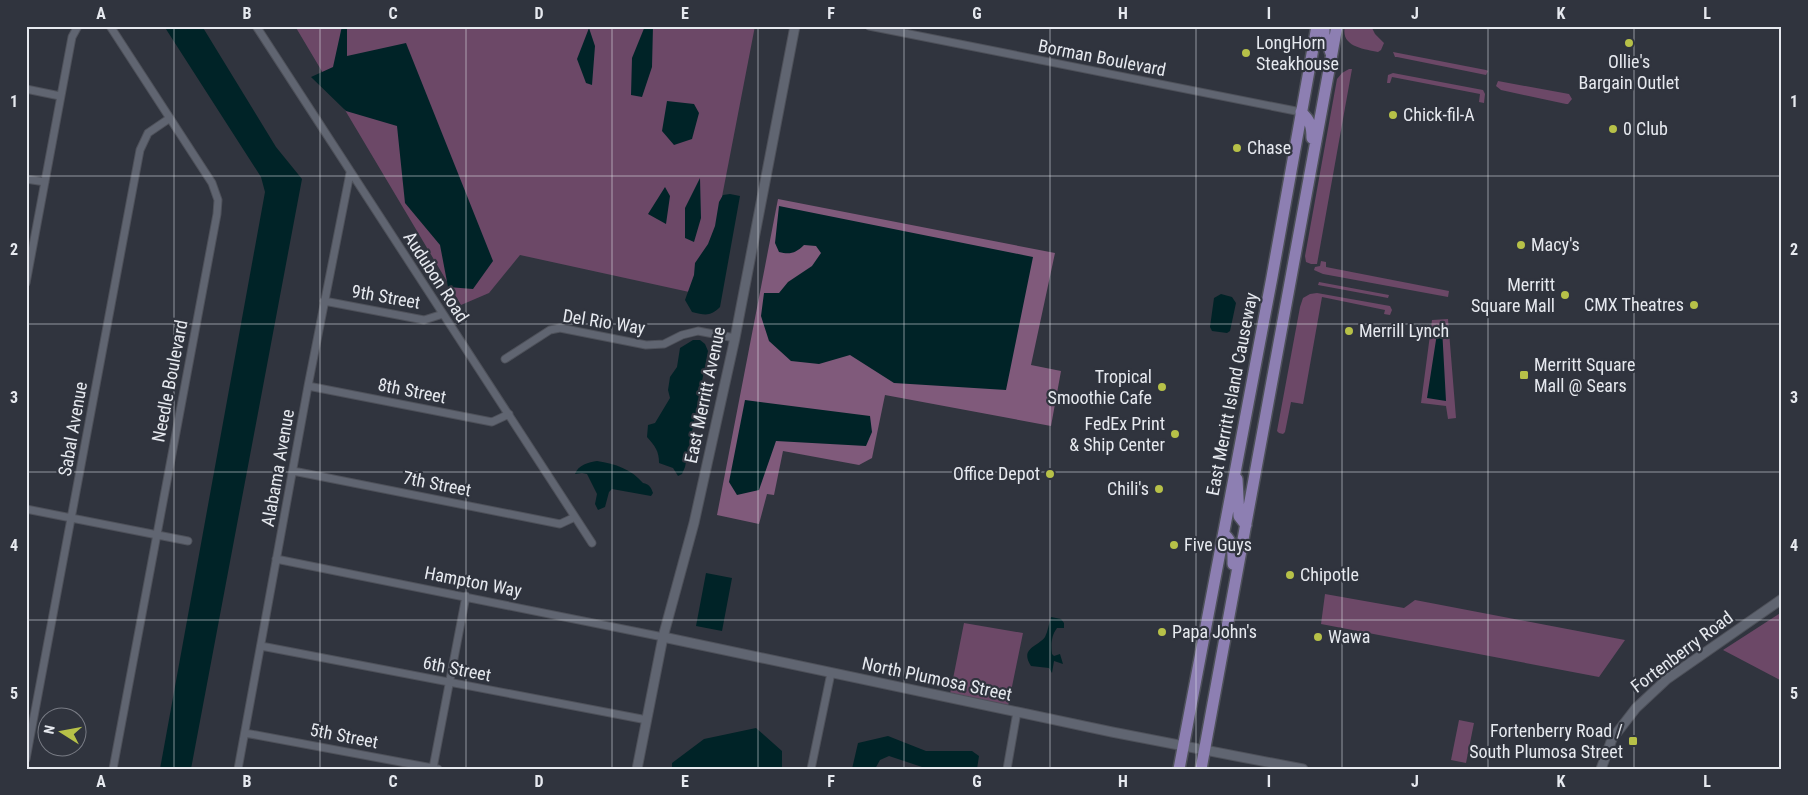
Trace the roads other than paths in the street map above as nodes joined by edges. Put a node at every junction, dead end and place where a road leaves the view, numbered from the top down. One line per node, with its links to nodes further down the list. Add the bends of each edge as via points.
1 (78, 26): 11 (street, via 72,37)
2 (110, 26): 13 (street, Needle Boulevard)
3 (256, 26): 15 (street, Audubon Road)
4 (795, 26): 21 (street, East Merritt Avenue)
5 (869, 26): 12 (street, Borman Boulevard)
6 (1317, 26): 12 (main road, East Merritt Island Causeway)
7 (1324, 26): 9 (main road)
8 (1337, 26): 9 (main road, East Merritt Island Causeway)
9 (1332, 54): 14 (main road, East Merritt Island Causeway)
10 (26, 89): 11 (street)
11 (60, 96): 17 (street)
12 (1300, 112): 14 (main road, via 1312,126); 25 (main road, East Merritt Island Causeway)
13 (170, 118): 29 (street, Sabal Avenue, via 148,133 140,150); 32 (street, Needle Boulevard, via 212,183 218,200)
14 (1311, 165): 30 (main road, East Merritt Island Causeway)
15 (350, 173): 19 (street, Alabama Avenue); 20 (street, Audubon Road)
16 (26, 179): 17 (street)
17 (45, 182): 18 (street)
18 (26, 283)
19 (324, 301): 20 (street, 9th Street, via 424,320); 23 (street, Alabama Avenue)
20 (443, 314): 24 (street, Audubon Road)
21 (735, 338): 22 (street, Del Rio Way, via 698,331 664,344 646,345 560,328 550,330); 39 (street, East Merritt Avenue, via 694,523)
22 (505, 359)
23 (308, 386): 24 (street, 8th Street, via 492,422); 26 (street, Alabama Avenue)
24 (509, 414): 28 (street, Audubon Road)
25 (1235, 470): 30 (main road, via 1240,516); 31 (main road, East Merritt Island Causeway)
26 (293, 471): 28 (street, 7th Street, via 560,524); 35 (street, Alabama Avenue)
27 (26, 509): 29 (street)
28 (575, 517): 34 (street, Audubon Road)
29 (72, 518): 32 (street); 48 (street, Sabal Avenue)
30 (1246, 525): 36 (main road, East Merritt Island Causeway)
31 (1224, 534): 36 (main road, via 1233,550); 46 (main road, East Merritt Island Causeway)
32 (157, 535): 33 (street); 50 (street, Needle Boulevard)
33 (188, 541)
34 (592, 543)
35 (276, 558): 37 (street, Hampton Way); 40 (street, Alabama Avenue)
36 (1234, 593): 47 (main road, East Merritt Island Causeway)
37 (466, 596): 39 (street, Hampton Way); 42 (street)
38 (1782, 599): 58 (street, Fortenberry Road, via 1667,679 1636,708 1612,740)
39 (664, 637): 41 (street, North Plumosa Street); 44 (street, East Merritt Avenue)
40 (261, 646): 42 (street, 6th Street); 45 (street, Alabama Avenue)
41 (831, 673): 43 (street, North Plumosa Street); 53 (street)
42 (448, 683): 44 (street, 6th Street); 49 (street)
43 (1017, 712): 46 (street, North Plumosa Street); 54 (street)
44 (647, 720): 52 (street, East Merritt Avenue)
45 (245, 733): 49 (street, 5th Street); 51 (street, Alabama Avenue)
46 (1184, 745): 47 (street, North Plumosa Street); 55 (main road, East Merritt Island Causeway)
47 (1204, 749): 56 (main road, East Merritt Island Causeway); 57 (street, North Plumosa Street)
48 (26, 758)
49 (435, 768)
50 (113, 769)
51 (238, 769)
52 (637, 769)
53 (811, 769)
54 (1007, 769)
55 (1179, 769)
56 (1201, 769)
57 (1303, 769)
58 (1601, 769)

